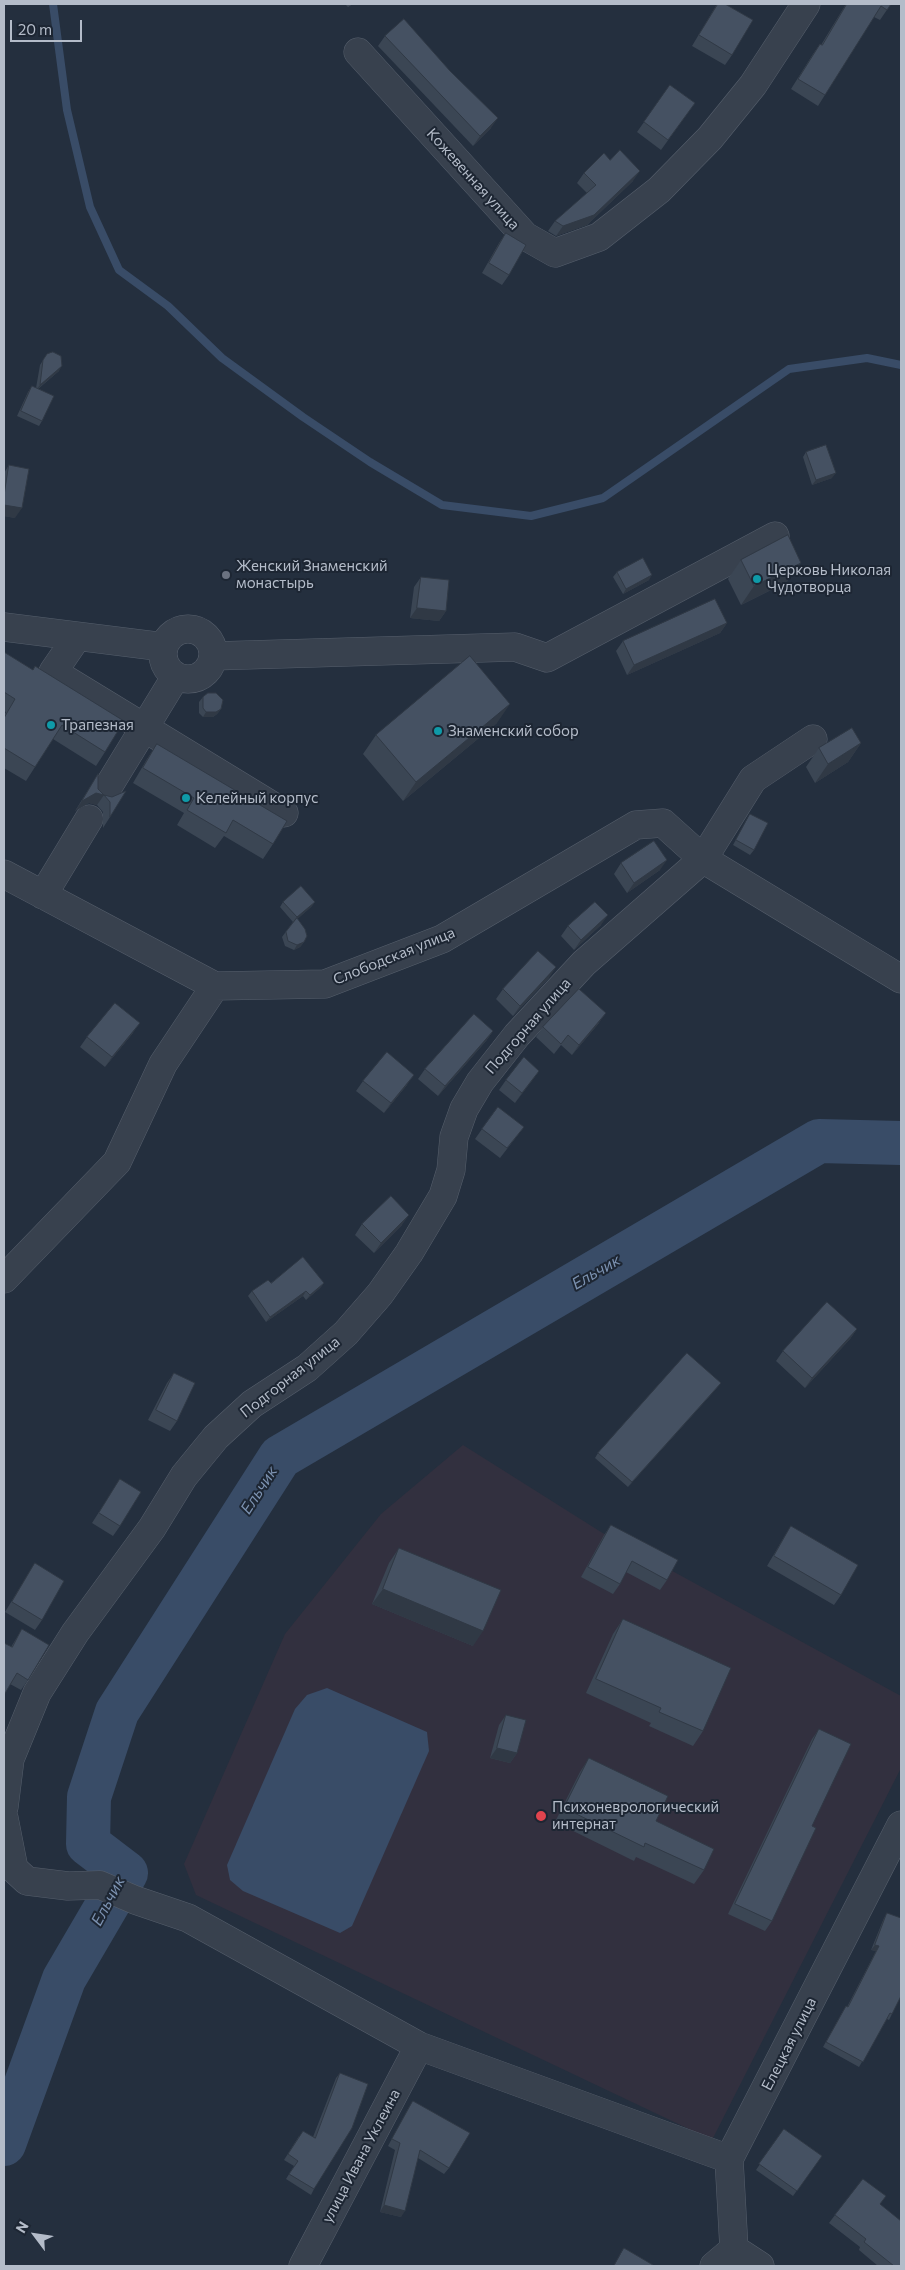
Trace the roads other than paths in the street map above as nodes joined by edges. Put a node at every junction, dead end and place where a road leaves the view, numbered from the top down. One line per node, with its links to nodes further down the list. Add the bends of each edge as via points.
1 (806, 4): 2 (street, Кожевенная улица, via 753,86 710,138 659,190 599,237 555,253 525,236)
2 (358, 52)
3 (775, 536): 7 (street, via 547,658 515,646)
4 (4, 627): 5 (street)
5 (77, 637): 6 (street); 9 (street, via 54,672)
6 (164, 647): 7 (street, via 170,636 178,631 194,630 208,640); 8 (street, via 165,664)
7 (212, 656): 8 (street, via 206,671 199,676 191,679)
8 (176, 676): 9 (street)
9 (144, 728): 11 (street); 12 (street)
10 (813, 740): 14 (street, Подгорная улица, via 753,780)
11 (105, 792)
12 (284, 812)
13 (89, 819): 16 (street)
14 (704, 859): 17 (street); 18 (street, Слободская улица, via 663,823 636,825 442,939 326,984); 20 (street, Подгорная улица, via 584,963 517,1035 480,1082 464,1109 454,1137 451,1170 443,1196 380,1294 346,1333 306,1368 252,1404 216,1437 184,1476 152,1528 75,1632 37,1693 10,1759)
15 (4, 874): 16 (street, Слободская улица)
16 (43, 895): 18 (street, Слободская улица)
17 (901, 979)
18 (215, 986): 19 (street, via 163,1064 117,1162)
19 (4, 1279)
20 (4, 1807)
21 (4, 1818): 23 (street, via 14,1869 27,1881 68,1886 100,1885 188,1918)
22 (901, 1825): 24 (street, Елецкая улица)
23 (419, 2046): 24 (street); 26 (street, улица Ивана Уклеина)
24 (729, 2160): 25 (street)
25 (734, 2249): 27 (street); 28 (street)
26 (303, 2266)
27 (714, 2266)
28 (760, 2266)

